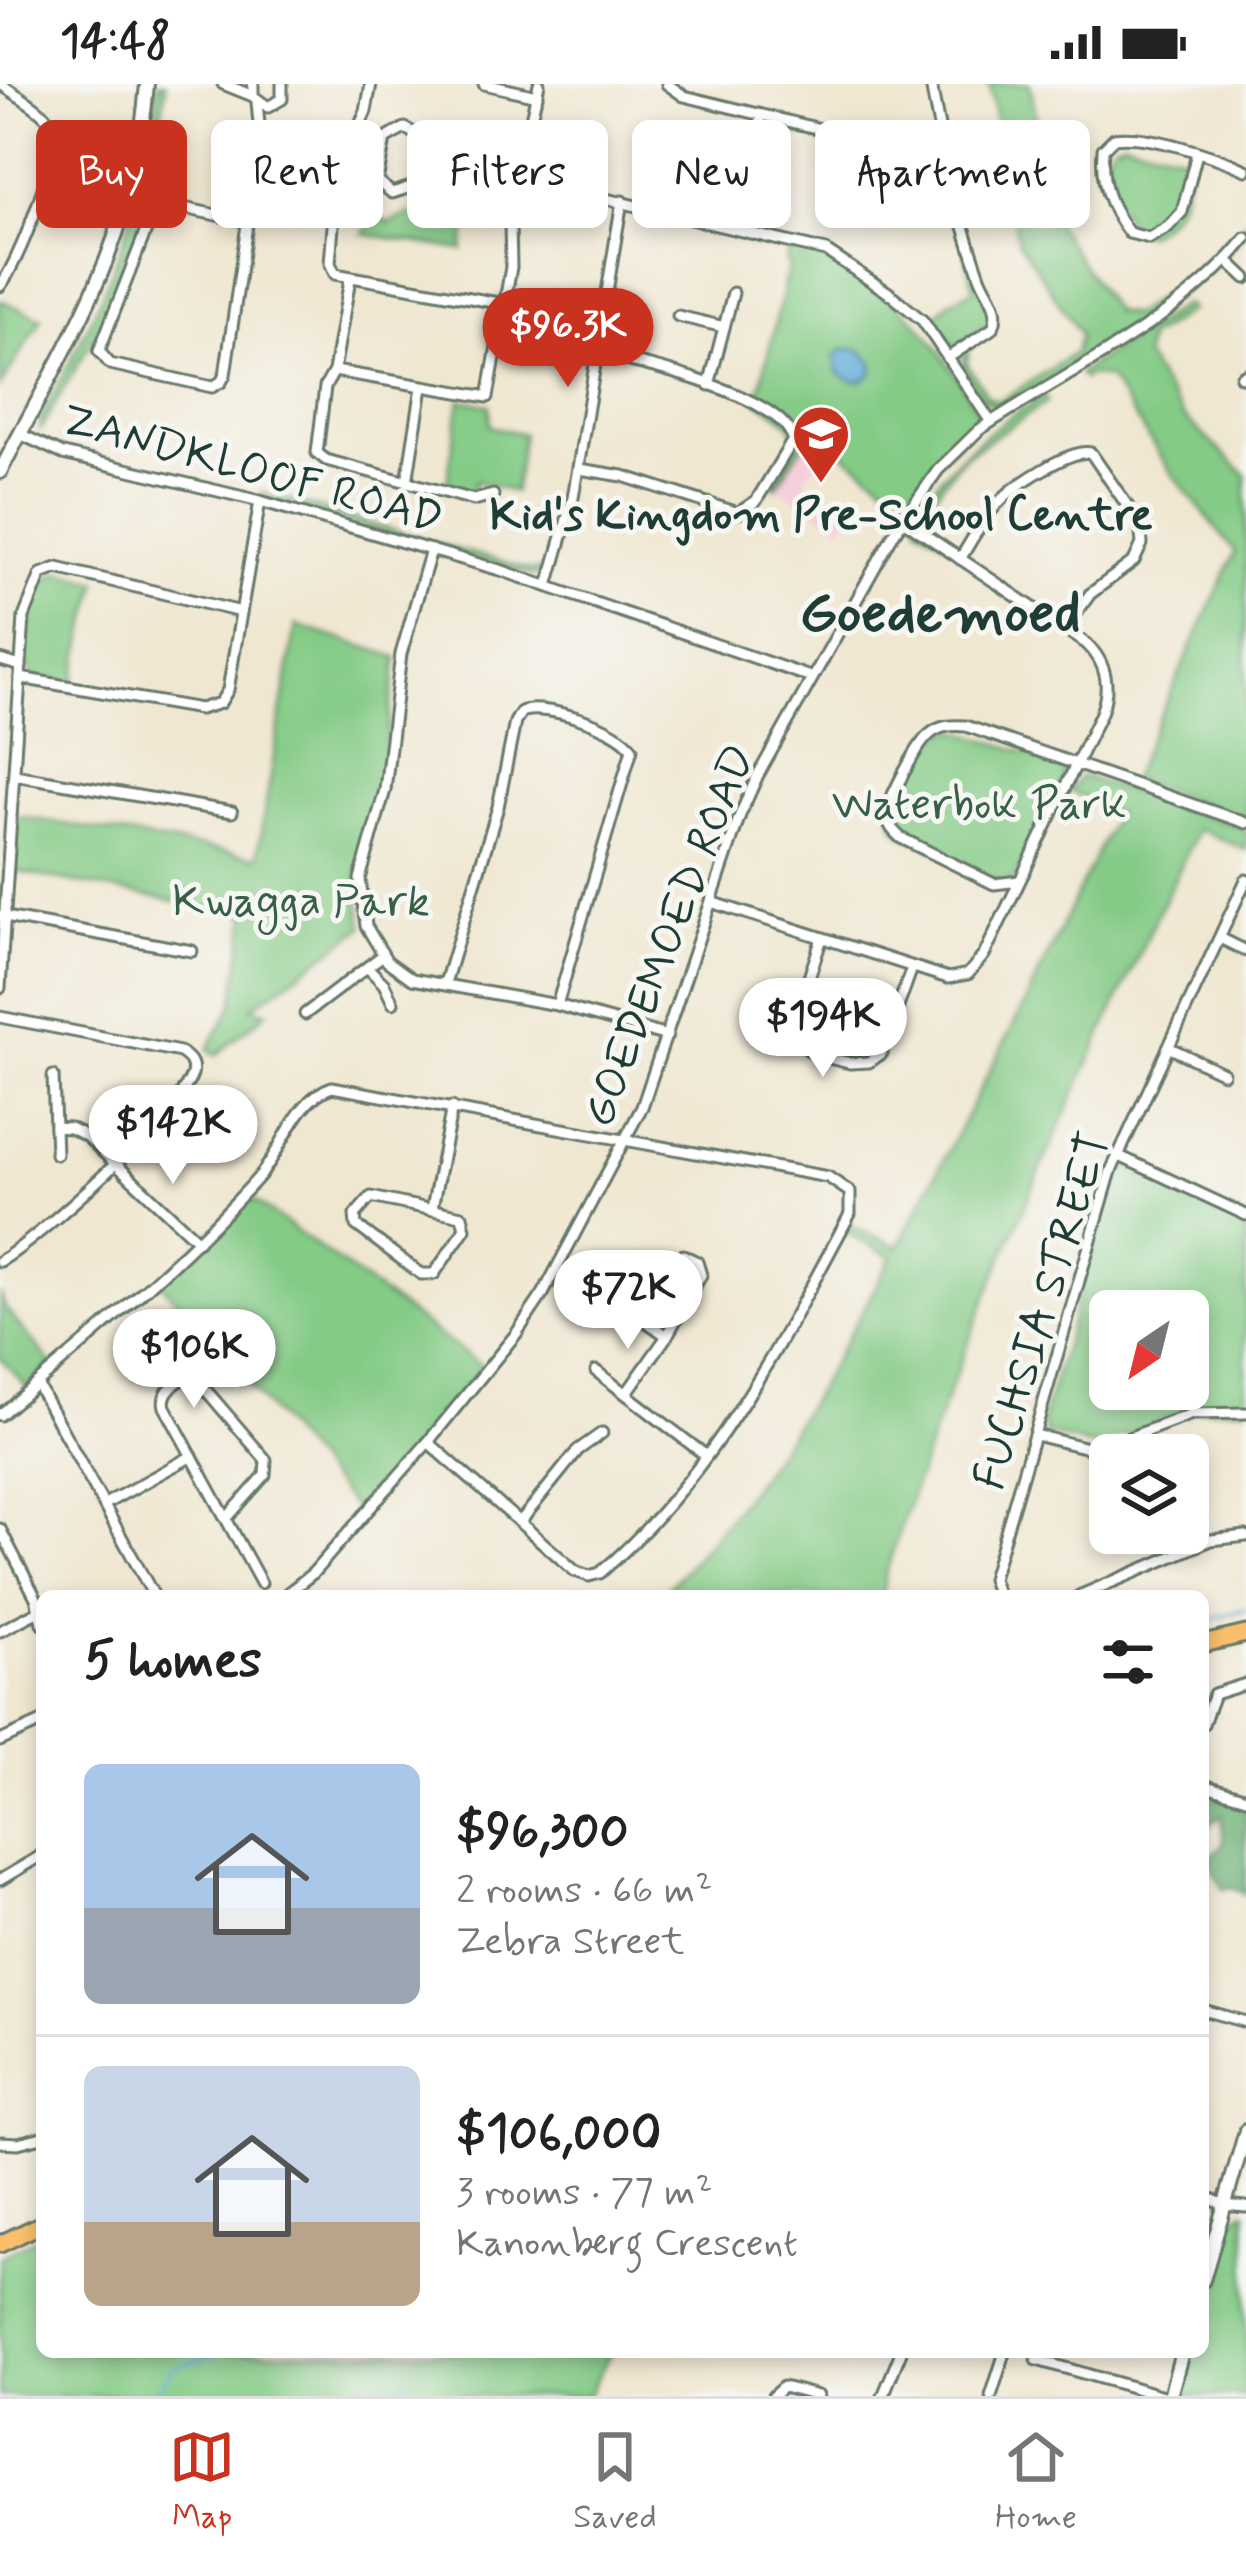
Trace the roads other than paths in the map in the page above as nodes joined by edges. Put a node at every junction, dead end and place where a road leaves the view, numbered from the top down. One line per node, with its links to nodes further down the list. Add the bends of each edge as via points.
1 (1, 84): 35 (street, via 47,119 54,136 42,190)
2 (147, 84): 46 (street, via 139,154 113,248)
3 (223, 84): 10 (street)
4 (283, 84): 11 (street)
5 (371, 84): 14 (street)
6 (484, 84): 9 (street)
7 (667, 84): 12 (street)
8 (931, 84): 17 (street)
9 (538, 90): 15 (street)
10 (254, 94): 11 (street)
11 (274, 106): 13 (street)
12 (762, 116): 16 (street); 18 (street)
13 (267, 120)
14 (362, 120)
15 (531, 120)
16 (761, 120)
17 (937, 120)
18 (815, 127)
19 (1197, 153): 19 (street, via 1122,136 1107,142 1106,188 1129,233 1149,238 1180,216); 21 (street)
20 (429, 157): 20 (street, via 418,182 401,192 377,182 382,144 395,131 416,131)
21 (1246, 170)
22 (608, 198): 23 (street)
23 (622, 201): 24 (street); 40 (street)
24 (632, 203)
25 (147, 228): 26 (street, via 100,355 208,388 224,379)
26 (248, 228)
27 (333, 228): 34 (street, via 330,266)
28 (510, 228): 37 (street)
29 (740, 228): 41 (street, via 846,262 908,307)
30 (966, 228): 41 (street, via 998,312 988,332)
31 (1246, 238): 32 (street, GOEDEMOED ROAD)
32 (1228, 260): 33 (street); 45 (street, GOEDEMOED ROAD, via 1175,304)
33 (1246, 278)
34 (350, 279): 37 (street); 42 (street)
35 (0, 286)
36 (733, 293): 39 (street)
37 (504, 304): 44 (street, via 488,397)
38 (678, 316): 39 (street)
39 (724, 327): 43 (street)
40 (596, 354): 43 (street); 47 (street)
41 (949, 357): 45 (street)
42 (334, 371): 44 (street); 49 (street, via 325,387 319,456)
43 (709, 385): 47 (street, via 792,433 789,451 750,507 730,513)
44 (422, 387): 49 (street)
45 (991, 422): 52 (street, GOEDEMOED ROAD, via 946,461)
46 (20, 434): 48 (street); 51 (street, ZANDKLOOF ROAD, via 63,454)
47 (579, 469): 55 (street)
48 (0, 472)
49 (407, 482): 50 (street, via 474,500)
50 (493, 494)
51 (260, 501): 53 (street, ZANDKLOOF ROAD); 56 (street)
52 (903, 520): 54 (street); 60 (street, GOEDEMOED ROAD)
53 (431, 550): 55 (street, ZANDKLOOF ROAD); 74 (street, via 401,654 385,790 361,879 366,926)
54 (960, 559): 57 (street); 57 (street, via 1001,500 1072,453 1091,453 1140,524 1142,544)
55 (548, 586): 60 (street, ZANDKLOOF ROAD)
56 (241, 612): 59 (street, via 48,569 26,608); 61 (street, via 228,690 212,707)
57 (1065, 630): 62 (street, via 1093,650 1107,681)
58 (0, 660): 59 (street)
59 (21, 666): 61 (street)
60 (810, 676): 68 (street, GOEDEMOED ROAD, via 748,794)
61 (20, 678): 63 (street)
62 (1076, 765): 65 (street); 67 (street); 67 (street, via 959,725 940,728 924,740 889,804 889,824 901,838 994,884)
63 (15, 776): 64 (street); 69 (street)
64 (232, 812)
65 (1246, 823)
66 (1246, 880): 71 (street, FUCHSIA STREET)
67 (1019, 881): 76 (street, via 973,970 948,979)
68 (711, 902): 70 (street); 83 (street, GOEDEMOED ROAD)
69 (4, 917): 72 (street); 78 (street)
70 (822, 938): 76 (street); 76 (street, via 794,1028 816,1055 862,1064 881,1054)
71 (1220, 938): 73 (street); 84 (street, FUCHSIA STREET)
72 (192, 951)
73 (1246, 951)
74 (383, 955): 75 (street); 77 (street, via 412,979)
75 (368, 968): 79 (street); 81 (street)
76 (912, 968)
77 (445, 983): 80 (street); 80 (street, via 515,722 539,707 616,732 632,749)
78 (0, 988)
79 (393, 1003)
80 (557, 1005): 83 (street)
81 (305, 1014)
82 (0, 1017): 92 (street, via 190,1060 192,1075 165,1114)
83 (667, 1036): 89 (street, GOEDEMOED ROAD)
84 (1168, 1047): 85 (street); 91 (street, FUCHSIA STREET)
85 (1223, 1073)
86 (53, 1076): 88 (street)
87 (452, 1107): 89 (street); 93 (street); 95 (street, via 346,1087 319,1092 260,1177)
88 (55, 1127): 90 (street); 92 (street, via 86,1136)
89 (626, 1141): 107 (street, GOEDEMOED ROAD, via 535,1308); 109 (street, via 828,1177 853,1198 776,1349)
90 (56, 1154)
91 (1118, 1155): 94 (street); 106 (street, FUCHSIA STREET)
92 (113, 1164): 95 (street); 97 (street)
93 (432, 1208): 93 (street, via 460,1214 466,1226 431,1276 354,1220 371,1197)
94 (1246, 1215)
95 (198, 1240): 101 (street)
96 (683, 1255): 99 (street, via 698,1262 701,1275)
97 (0, 1261)
98 (633, 1312): 99 (street)
99 (667, 1336): 102 (street)
100 (596, 1371): 102 (street)
101 (37, 1384): 104 (street); 110 (street)
102 (626, 1394): 109 (street)
103 (1246, 1413): 106 (street, via 1192,1414 1096,1450)
104 (0, 1415)
105 (602, 1433): 112 (street, via 578,1450)
106 (1035, 1435): 118 (street, FUCHSIA STREET, via 992,1579)
107 (428, 1442): 112 (street); 117 (street, GOEDEMOED ROAD)
108 (192, 1456): 110 (street); 111 (street); 111 (street, via 163,1401 188,1378 266,1460 265,1474)
109 (706, 1456): 112 (street, via 597,1575 579,1574)
110 (105, 1504): 116 (street)
111 (226, 1519): 115 (street)
112 (520, 1522)
113 (0, 1529): 120 (street)
114 (1246, 1536): 119 (street, via 1210,1540)
115 (261, 1583)
116 (151, 1590)
117 (292, 1590)
118 (996, 1590)
119 (1093, 1590)
120 (36, 1598)
121 (36, 1619): 122 (street)
122 (0, 1631)
123 (1246, 1634): 124 (main road)
124 (1209, 1643)
125 (1246, 1684): 126 (street)
126 (1209, 1697)
127 (36, 1725): 128 (street)
128 (0, 1741)
129 (1209, 1787): 130 (street)
130 (1246, 1798)
131 (36, 1859): 132 (street)
132 (0, 1880)
133 (1209, 2012): 134 (street)
134 (1246, 2023)
135 (1246, 2131): 139 (street)
136 (36, 2138): 137 (street)
137 (0, 2142)
138 (1209, 2198): 139 (street)
139 (1225, 2205): 140 (street); 143 (street)
140 (1246, 2207)
141 (36, 2227): 142 (main road)
142 (0, 2244)
143 (1209, 2260)
144 (899, 2358): 151 (street)
145 (1003, 2358): 152 (street)
146 (1180, 2358): 153 (street)
147 (1037, 2360): 148 (street)
148 (1124, 2391): 153 (street)
149 (773, 2396): 150 (street, via 783,2386)
150 (818, 2396)
151 (883, 2396)
152 (992, 2396)
153 (1166, 2396)

